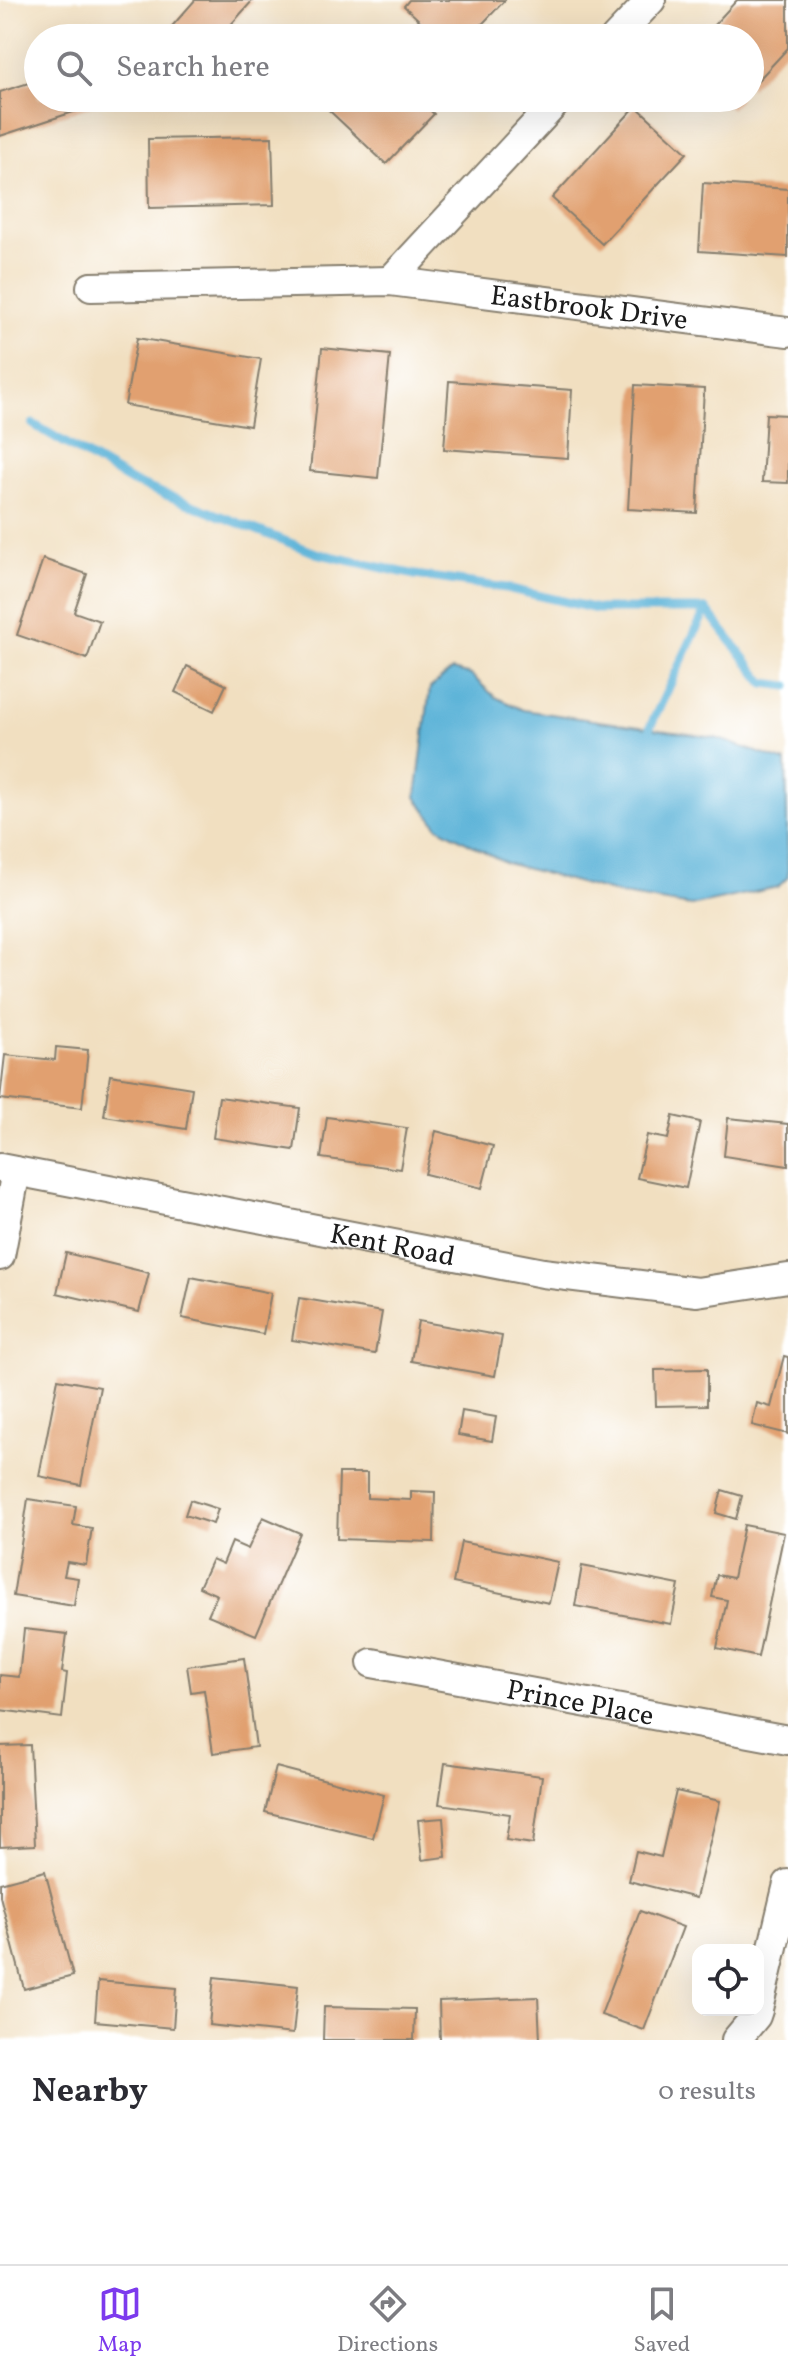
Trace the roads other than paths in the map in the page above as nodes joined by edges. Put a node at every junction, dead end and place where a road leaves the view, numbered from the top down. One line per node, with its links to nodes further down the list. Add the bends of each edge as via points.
1 (651, 0): 2 (street)
2 (628, 24)
3 (547, 112): 4 (street)
4 (390, 281): 5 (street, Eastbrook Drive); 6 (street, Eastbrook Drive)
5 (91, 287)
6 (788, 332)
7 (8, 1170): 8 (street); 9 (street, Kent Road, via 543,1273 697,1292)
8 (0, 1256)
9 (788, 1278)
10 (372, 1663): 11 (street, Prince Place)
11 (788, 1740)
12 (788, 1884): 13 (street)
13 (764, 1985)
14 (756, 2016): 15 (street)
15 (736, 2040)

